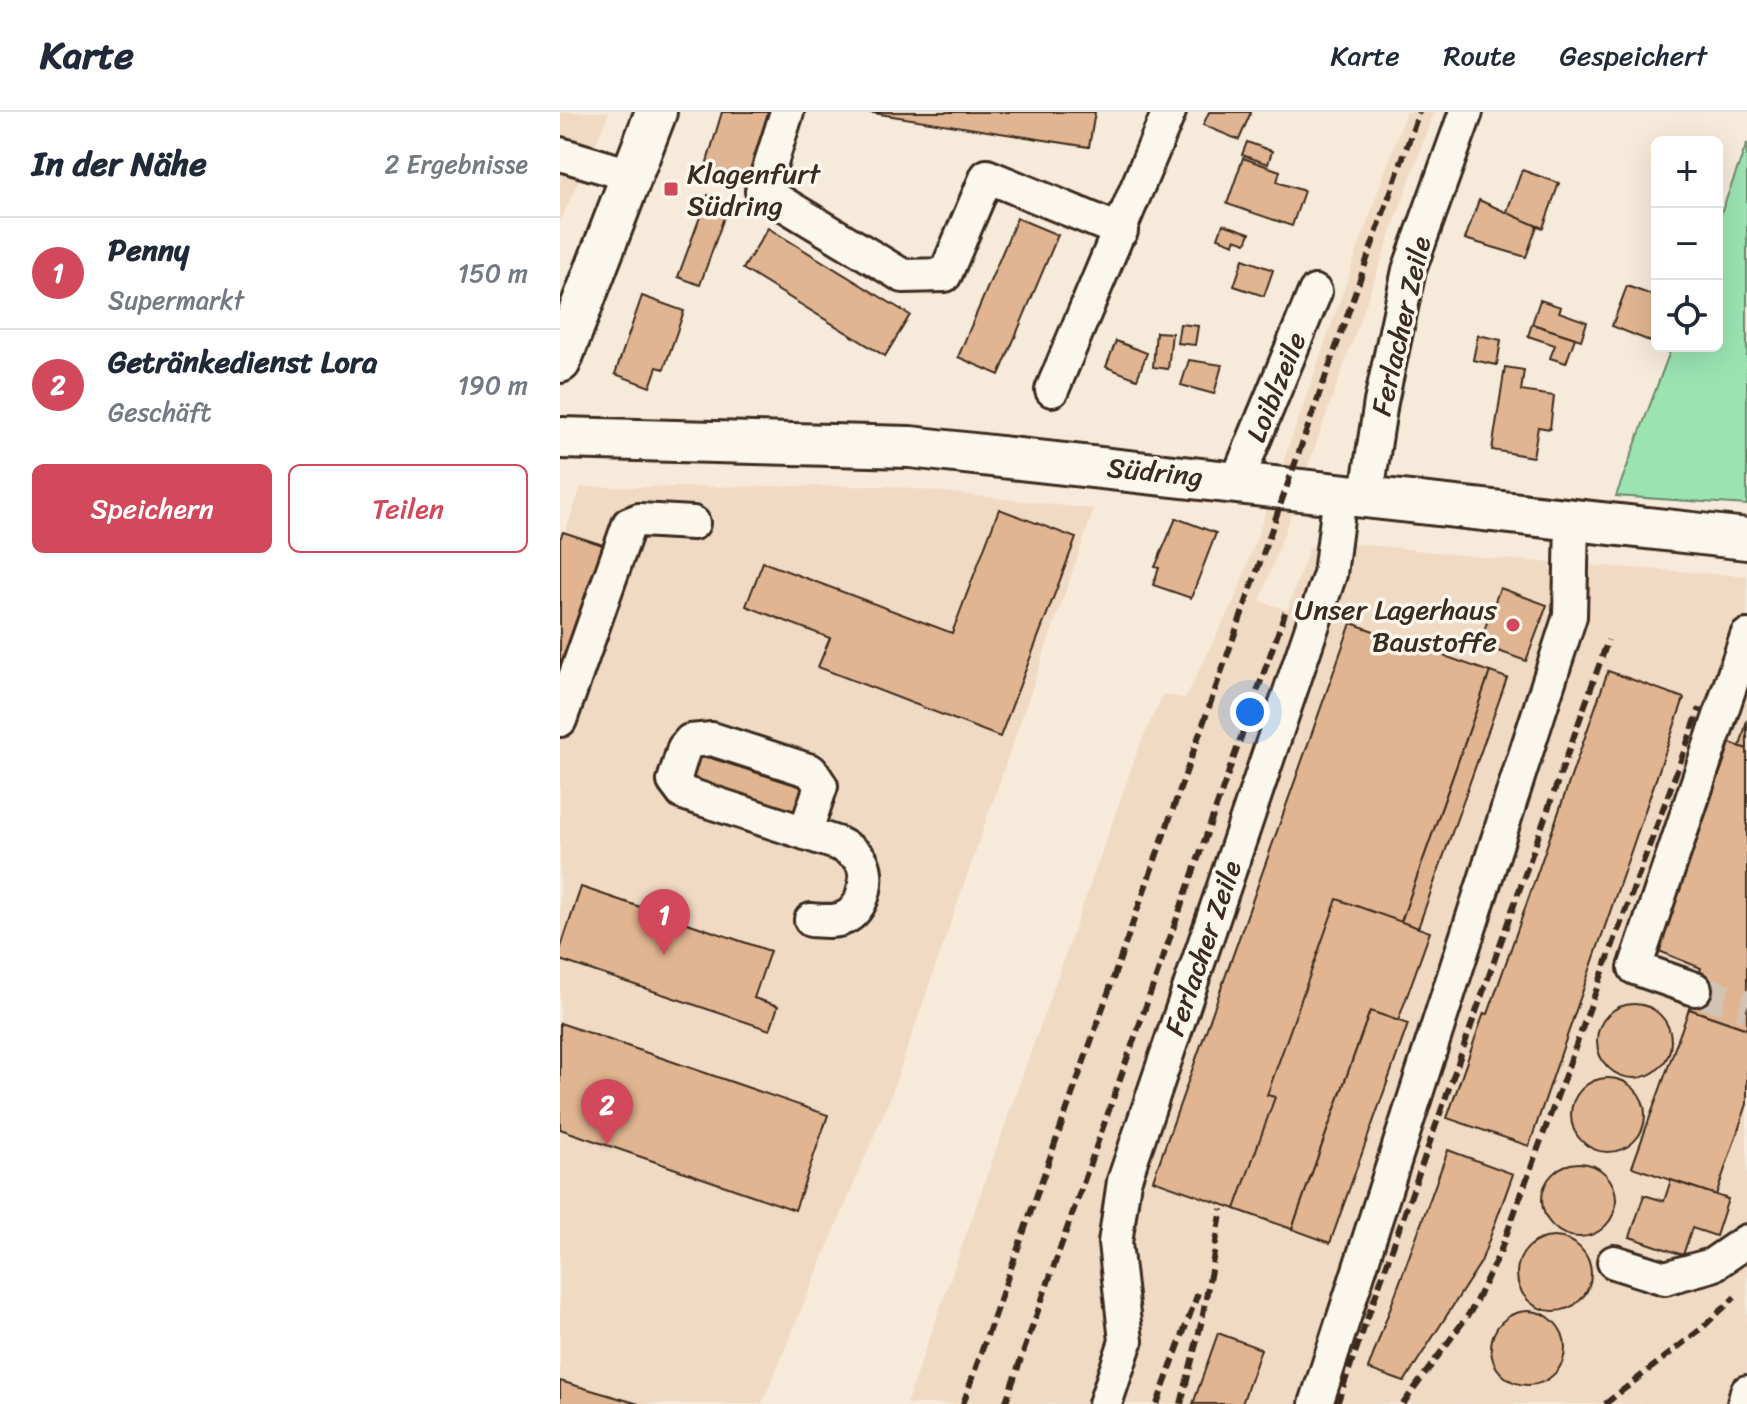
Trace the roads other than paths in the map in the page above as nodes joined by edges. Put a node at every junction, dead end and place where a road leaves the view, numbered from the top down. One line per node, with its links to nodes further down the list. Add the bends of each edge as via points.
1 (656, 112): 6 (main road)
2 (787, 112): 7 (street, via 762,191 903,276 945,275 987,176)
3 (1169, 112): 7 (street)
4 (1466, 112): 13 (street, Ferlacher Zeile, via 1409,270 1381,402)
5 (560, 154): 6 (street)
6 (634, 176): 9 (main road)
7 (1121, 231): 10 (street)
8 (1315, 292): 12 (street, Loiblzeile)
9 (560, 362)
10 (1052, 390)
11 (560, 438): 12 (main road, Südring, via 910,447)
12 (1237, 481): 13 (main road, Südring)
13 (1353, 497): 14 (main road, Südring); 25 (street, Ferlacher Zeile, via 1124,1181 1115,1243 1126,1341)
14 (1572, 520): 16 (main road, Südring); 26 (street, via 1570,616)
15 (693, 523): 18 (street, via 629,524)
16 (1747, 539)
17 (1747, 636): 21 (street, via 1635,968)
18 (560, 720)
19 (805, 833): 20 (street, via 850,850 865,867 860,901 851,915)
20 (811, 920)
21 (1695, 989)
22 (1747, 1241): 23 (street, via 1712,1265 1665,1278)
23 (1614, 1262)
24 (1747, 1392): 27 (street)
25 (1105, 1404)
26 (1316, 1404)
27 (1744, 1404)

